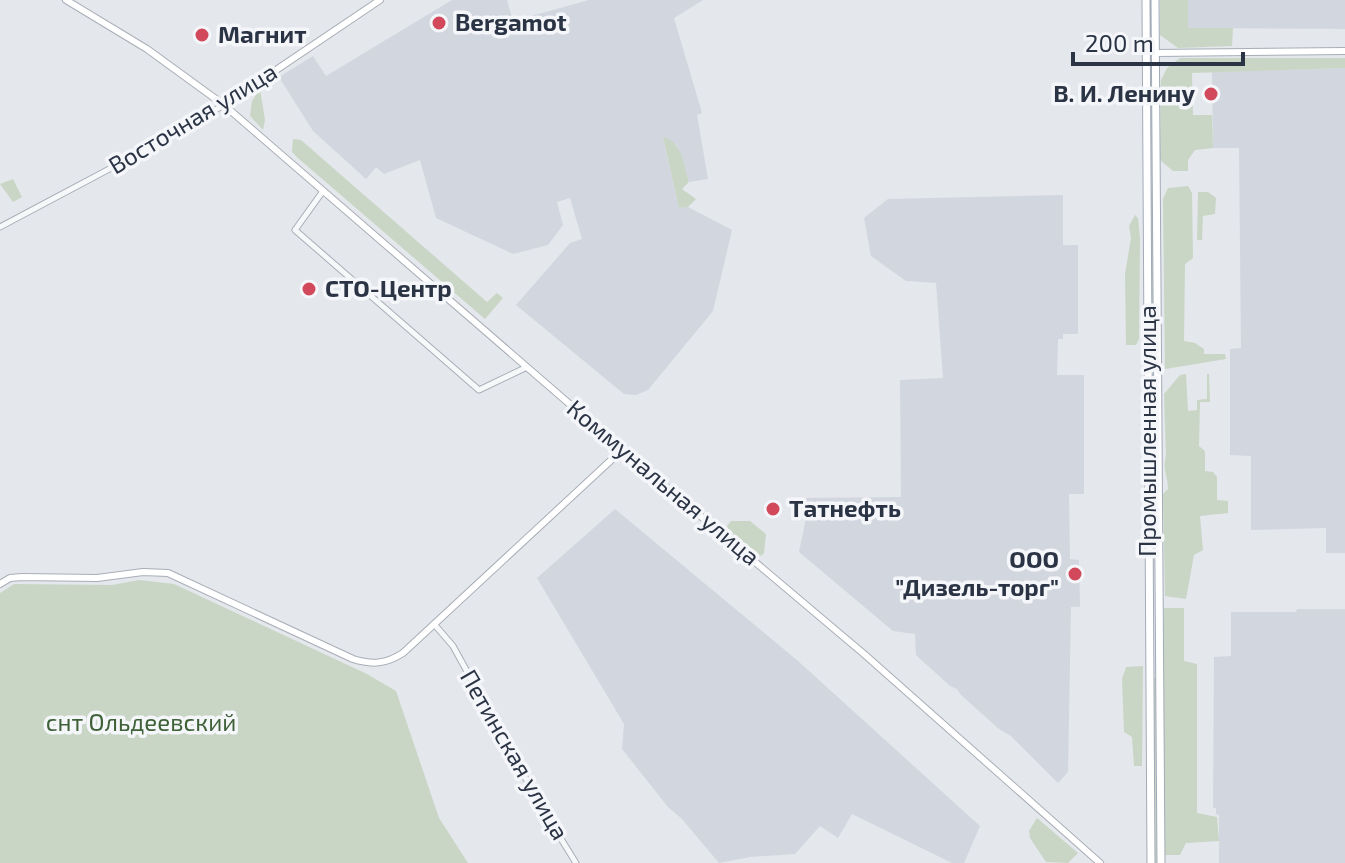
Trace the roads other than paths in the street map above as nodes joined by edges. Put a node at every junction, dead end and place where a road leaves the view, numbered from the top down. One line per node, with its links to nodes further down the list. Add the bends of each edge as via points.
1 (66, 0): 9 (main road, Коммунальная улица, via 147,49)
2 (380, 0): 9 (main road, Восточная улица)
3 (1146, 0): 7 (main road, Промышленная улица)
4 (1155, 0): 7 (main road, Промышленная улица)
5 (1345, 51): 6 (main road)
6 (1170, 52): 7 (main road); 8 (main road)
7 (1151, 53): 8 (main road, Промышленная улица); 10 (main road, Промышленная улица)
8 (1155, 72): 10 (main road, Промышленная улица)
9 (224, 105): 11 (main road, Коммунальная улица); 12 (street, Восточная улица)
10 (1151, 180): 14 (main road, Промышленная улица); 15 (main road, Промышленная улица)
11 (323, 191): 13 (main road, Коммунальная улица); 13 (street, via 295,230 479,390)
12 (0, 227)
13 (527, 367): 16 (main road, Коммунальная улица)
14 (1148, 373): 15 (main road); 17 (main road, Промышленная улица)
15 (1157, 373): 17 (main road, Промышленная улица)
16 (622, 450): 20 (main road); 24 (main road, Коммунальная улица, via 875,663)
17 (1154, 524): 19 (main road, Промышленная улица)
18 (0, 584): 20 (main road, via 22,577 168,573 365,663 392,660)
19 (1154, 602): 21 (main road, Промышленная улица); 22 (main road, Промышленная улица)
20 (434, 624): 23 (street, Петинская улица, via 453,646)
21 (1150, 660): 22 (main road); 25 (main road, Промышленная улица)
22 (1159, 660): 26 (main road, Промышленная улица)
23 (576, 863)
24 (1100, 863)
25 (1151, 863)
26 (1161, 863)

